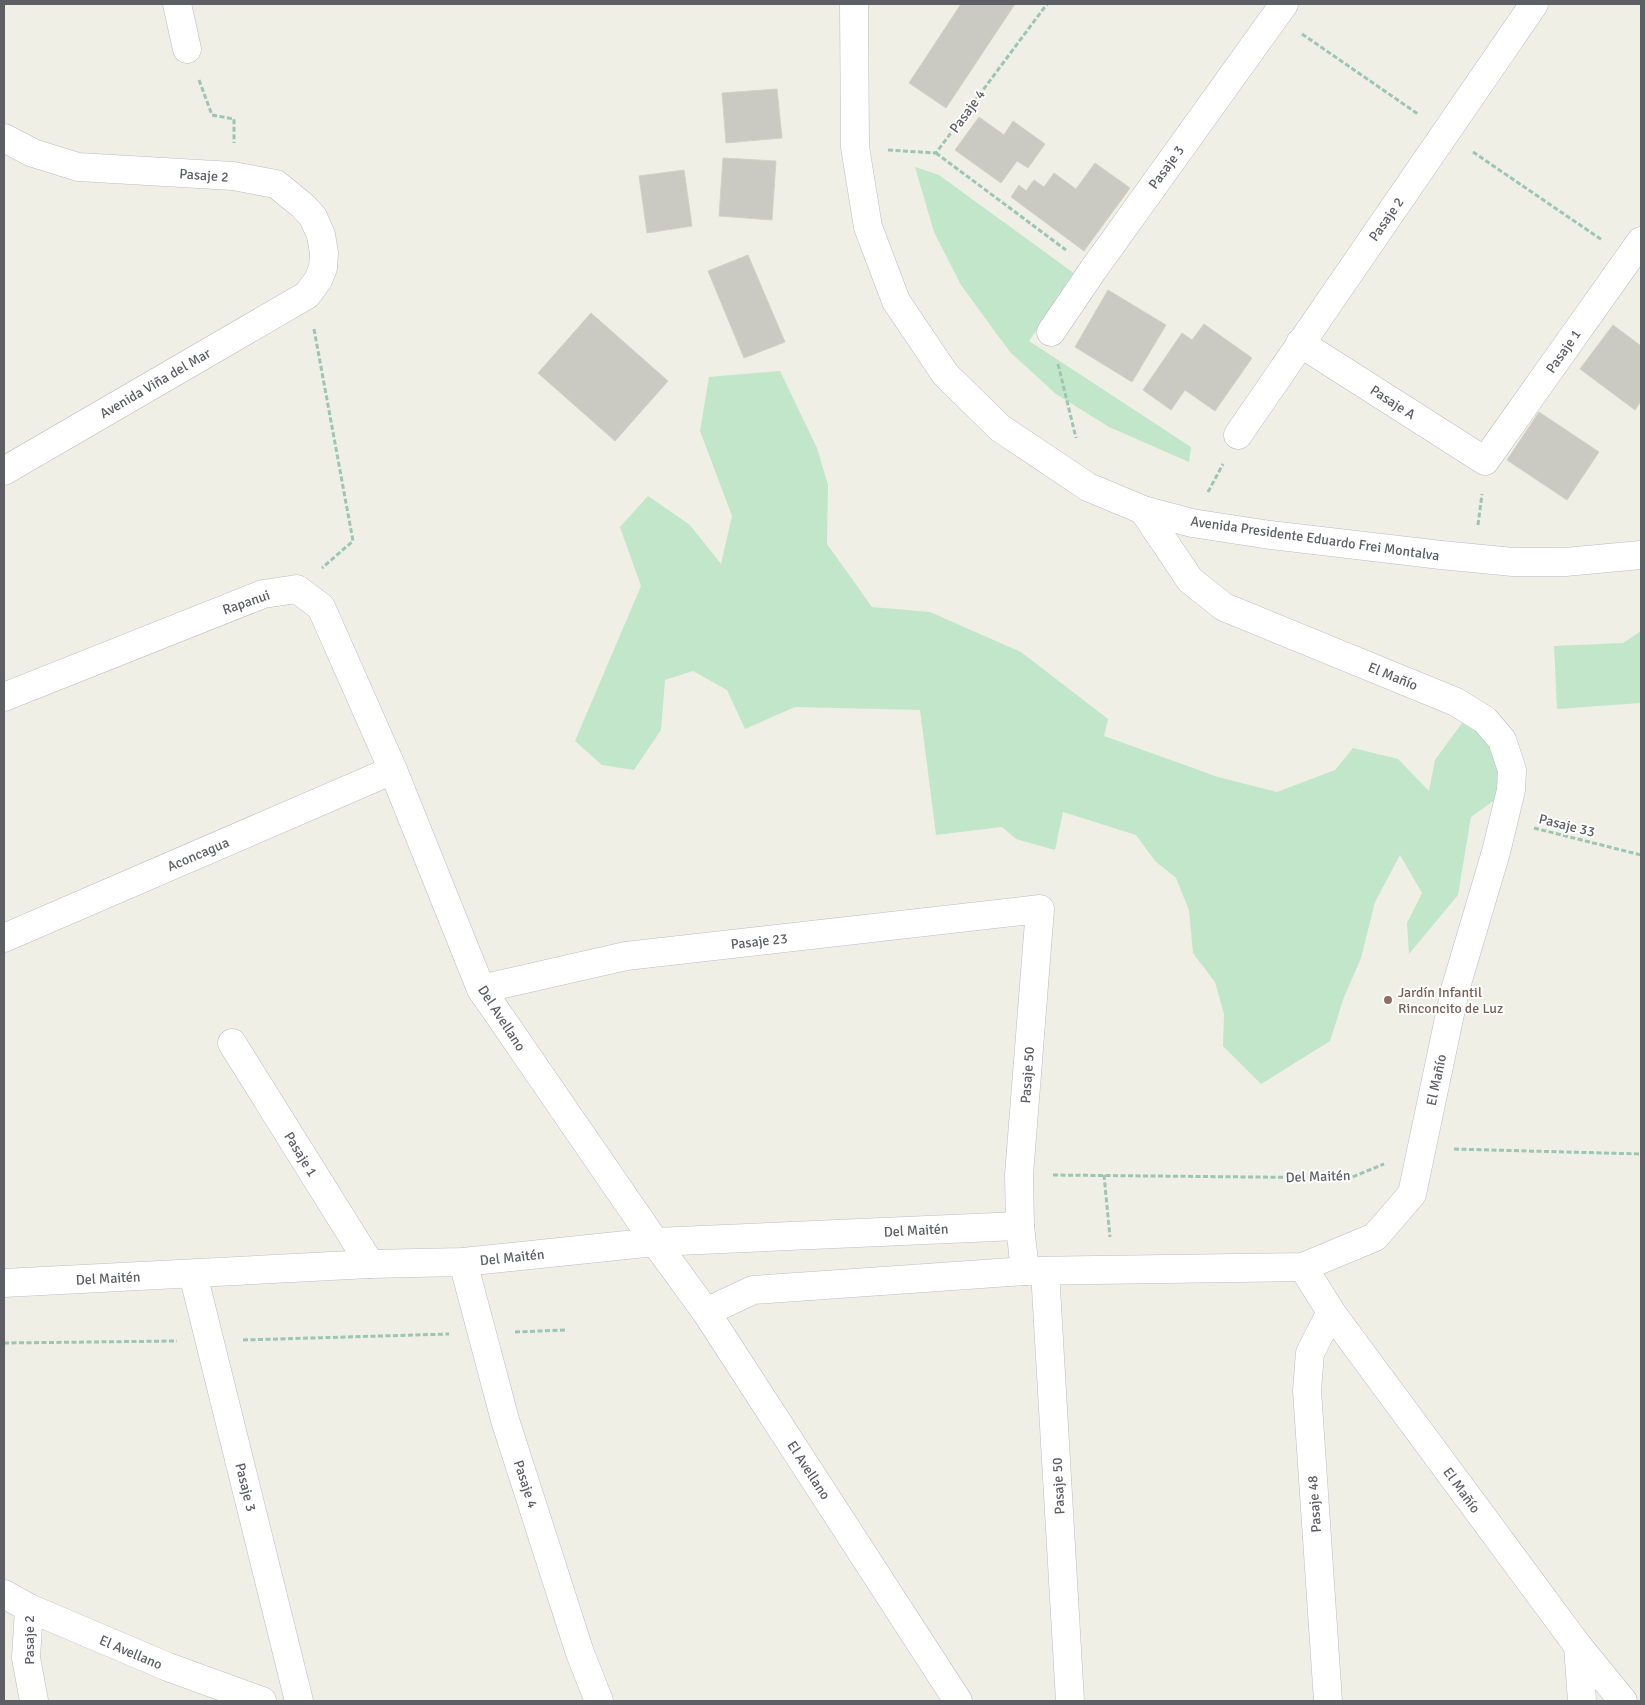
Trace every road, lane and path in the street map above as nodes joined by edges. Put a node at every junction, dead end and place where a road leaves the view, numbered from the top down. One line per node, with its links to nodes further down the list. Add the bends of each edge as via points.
1 (177, 4): 6 (street)
2 (854, 4): 8 (street, Avenida Presidente Eduardo Frei Montalva)
3 (1047, 4): 9 (path, Pasaje 4)
4 (1284, 4): 12 (street, Pasaje 3)
5 (1534, 4): 15 (street, Pasaje 2)
6 (187, 49): 10 (path, via 212,115 234,119)
7 (4, 138): 10 (street, Pasaje 2, via 33,153 78,167)
8 (855, 147): 9 (path); 20 (street, Avenida Presidente Eduardo Frei Montalva, via 868,227 896,301 945,374 1000,428 1088,487)
9 (936, 153): 12 (path)
10 (234, 176): 13 (street, Pasaje 2, via 276,184 313,217 321,235 323,268)
11 (1641, 242): 18 (street, Pasaje 1)
12 (1092, 270): 14 (street, Pasaje 3)
13 (307, 295): 19 (street, Avenida Viña del Mar); 24 (path, via 353,542)
14 (1051, 332): 17 (path)
15 (1300, 343): 16 (street, Pasaje 2); 18 (street, Pasaje A)
16 (1238, 435): 21 (path)
17 (1077, 439)
18 (1486, 461): 23 (path)
19 (4, 471)
20 (1143, 510): 21 (street, Avenida Presidente Eduardo Frei Montalva); 27 (street, El Mañío, via 1190,580 1224,607 1456,702 1485,720 1502,740 1512,770 1511,790)
21 (1192, 523): 23 (street, Avenida Presidente Eduardo Frei Montalva)
22 (1641, 554): 23 (street, Avenida Presidente Eduardo Frei Montalva, via 1565,562)
23 (1474, 559)
24 (297, 589): 25 (street, Rapanui, via 262,594); 26 (street, via 321,607)
25 (4, 697)
26 (392, 770): 30 (street, Aconcagua); 31 (street, Del Avellano)
27 (1496, 852): 28 (path, Pasaje 33, via 1526,826); 33 (street, El Mañío, via 1455,990)
28 (1641, 855)
29 (1040, 909): 31 (street, Pasaje 23, via 626,956); 35 (street, Pasaje 50)
30 (4, 938)
31 (481, 990): 38 (street, Del Avellano)
32 (232, 1043): 40 (street, Pasaje 1)
33 (1422, 1148): 34 (path, Del Maitén); 36 (path, Del Maitén, via 1350,1178); 41 (street, El Mañío, via 1412,1194 1375,1237)
34 (1641, 1154)
35 (1019, 1175): 36 (path, Del Maitén); 37 (street, Pasaje 50)
36 (1104, 1176): 42 (path)
37 (1020, 1226): 38 (street, Del Maitén); 43 (street, Pasaje 50)
38 (655, 1242): 39 (street, Del Maitén); 46 (street, El Avellano)
39 (463, 1262): 40 (street, Del Maitén); 49 (street, Pasaje 4)
40 (370, 1264): 44 (street, Del Maitén)
41 (1303, 1268): 42 (street); 47 (street, El Mañío)
42 (1112, 1270): 43 (street)
43 (1035, 1271): 46 (street, via 753,1290); 60 (street, Pasaje 50)
44 (193, 1274): 45 (street, Del Maitén); 50 (street, Pasaje 3)
45 (4, 1283)
46 (706, 1312): 59 (street, El Avellano)
47 (1331, 1312): 54 (street, El Mañío); 61 (street, Pasaje 48, via 1310,1353 1307,1390)
48 (565, 1330): 49 (path)
49 (482, 1333): 50 (path); 58 (street, Pasaje 4, via 505,1420)
50 (210, 1340): 51 (path); 57 (street, Pasaje 3)
51 (4, 1343)
52 (4, 1594): 53 (street, El Avellano)
53 (29, 1608): 55 (street, Pasaje 2, via 26,1658); 56 (street, El Avellano, via 168,1667)
54 (1578, 1646): 62 (street); 63 (street, El Mañío)
55 (34, 1701)
56 (262, 1701)
57 (299, 1701)
58 (599, 1701)
59 (958, 1701)
60 (1070, 1701)
61 (1328, 1701)
62 (1582, 1701)
63 (1623, 1701)

